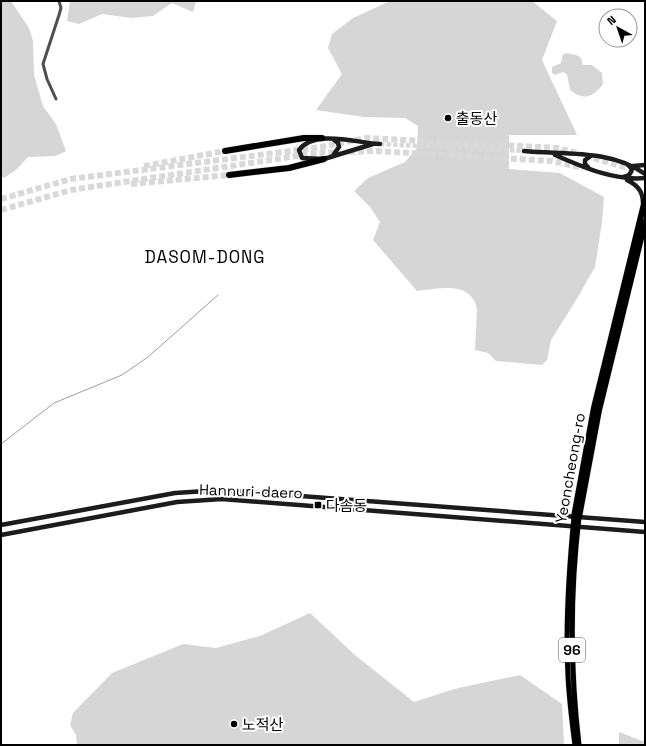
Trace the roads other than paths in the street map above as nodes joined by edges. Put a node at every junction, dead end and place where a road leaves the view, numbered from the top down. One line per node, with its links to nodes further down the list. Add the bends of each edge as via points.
1 (59, 1): 2 (street, via 61,8 43,64)
2 (56, 99)
3 (322, 138): 4 (street); 7 (highway, via 304,138); 12 (street, via 308,142 299,150 302,158)
4 (332, 139): 5 (street); 10 (street, via 339,147)
5 (373, 144): 6 (street); 10 (street)
6 (380, 144)
7 (225, 151)
8 (524, 151): 9 (street)
9 (552, 154): 11 (street); 16 (street)
10 (331, 156): 12 (street)
11 (595, 156): 13 (street); 16 (street, via 585,160)
12 (324, 159): 18 (highway, via 289,168)
13 (626, 164): 15 (street); 19 (street, via 632,172)
14 (645, 165): 15 (street)
15 (632, 166): 17 (street)
16 (590, 169): 19 (street)
17 (645, 174)
18 (229, 175)
19 (622, 178): 20 (street); 22 (street, via 639,188)
20 (645, 178)
21 (645, 200): 22 (highway, Yeoncheong-ro)
22 (643, 208): 24 (highway, Yeoncheong-ro, via 594,408)
23 (645, 222): 24 (highway, Yeoncheong-ro)
24 (576, 517): 25 (street, Hannuri-daero); 26 (street, Hannuri-daero, via 222,490 176,493); 27 (main road, Yeoncheong-ro)
25 (645, 522)
26 (1, 525)
27 (576, 526): 28 (street, Hannuri-daero); 29 (street, Hannuri-daero, via 222,499 177,502); 30 (main road, Yeoncheong-ro / 96)
28 (645, 532)
29 (1, 534)
30 (573, 555): 31 (main road, Yeoncheong-ro / 96, via 568,584 568,674); 32 (main road, Yeoncheong-ro / 96, via 572,648)
31 (575, 745)
32 (579, 745)

